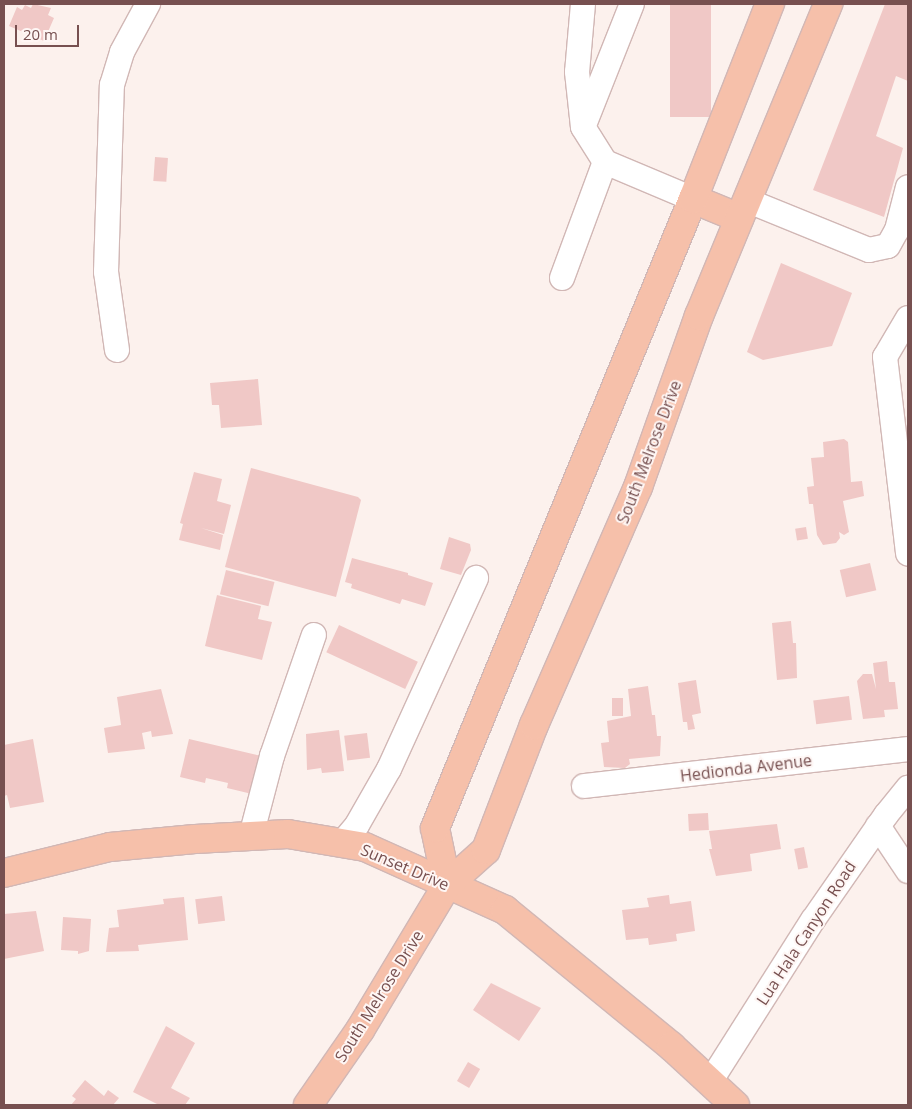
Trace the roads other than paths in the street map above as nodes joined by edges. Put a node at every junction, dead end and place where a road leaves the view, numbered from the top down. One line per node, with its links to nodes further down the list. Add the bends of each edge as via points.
1 (148, 4): 13 (street, via 122,52 112,85 106,272)
2 (583, 4): 6 (street, via 577,72)
3 (632, 4): 6 (street)
4 (770, 4): 9 (main road)
5 (828, 4): 10 (main road, South Melrose Drive)
6 (583, 126): 7 (street)
7 (606, 162): 9 (street); 11 (street)
8 (908, 187): 10 (street, via 897,230 888,246 869,250)
9 (693, 199): 10 (main road); 25 (main road, via 435,828)
10 (743, 209): 25 (main road, South Melrose Drive, via 699,316 638,487 534,725 486,850)
11 (562, 278)
12 (908, 318): 14 (street, via 885,357)
13 (117, 350)
14 (908, 554)
15 (476, 578): 22 (street, via 389,769)
16 (314, 635): 21 (street, via 272,756)
17 (908, 749): 18 (street, Hedionda Avenue)
18 (584, 786)
19 (908, 788): 20 (street, Lua Hala Canyon Road)
20 (878, 826): 23 (street); 26 (street, Lua Hala Canyon Road, via 813,920)
21 (251, 836): 22 (main road, Sunset Drive, via 288,834); 24 (main road, Sunset Drive, via 110,847)
22 (342, 843): 25 (main road, Sunset Drive, via 365,847)
23 (908, 871)
24 (4, 873)
25 (446, 885): 26 (main road, Sunset Drive, via 506,910); 27 (main road, South Melrose Drive, via 360,1030)
26 (710, 1082): 28 (main road, Sunset Drive)
27 (308, 1105)
28 (735, 1105)

